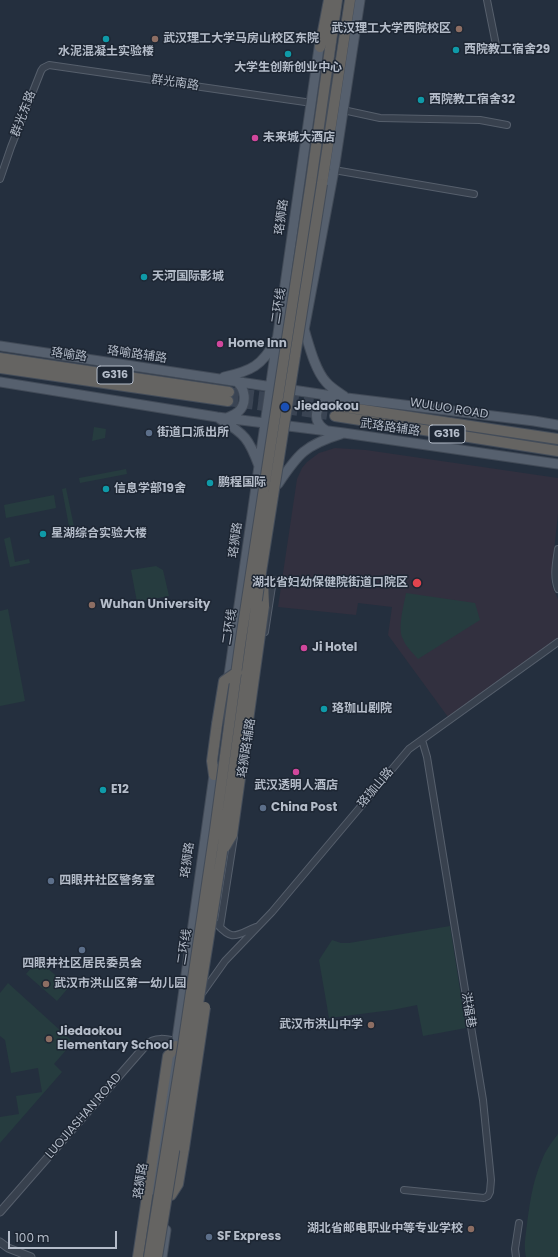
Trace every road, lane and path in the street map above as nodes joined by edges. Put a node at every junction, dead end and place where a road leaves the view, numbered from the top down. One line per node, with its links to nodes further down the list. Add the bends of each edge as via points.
1 (324, 0): 7 (main road, 珞狮路)
2 (329, 0): 7 (highway)
3 (337, 0): 43 (highway, 二环线, bridge)
4 (350, 0): 11 (highway)
5 (360, 0): 11 (main road)
6 (487, 0): 8 (street)
7 (320, 46): 10 (main road, 珞狮路)
8 (498, 50)
9 (41, 71): 10 (street, 群光南路, via 46,66 54,65); 14 (street, 群光东路)
10 (312, 103): 17 (main road, 珞狮路)
11 (339, 108): 12 (street, via 380,118 480,120); 13 (main road); 46 (highway, 二环线, bridge, via 322,184 259,584)
12 (507, 124)
13 (334, 170): 15 (street); 16 (main road)
14 (0, 179)
15 (474, 194)
16 (304, 329): 25 (main road); 26 (main road, via 321,375)
17 (278, 335): 21 (main road, via 268,354 252,368); 24 (main road, 珞狮路)
18 (0, 346): 21 (main road, 珞喻路辅路)
19 (0, 358): 20 (highway, 珞喻路 / G316, via 228,396)
20 (0, 368)
21 (218, 378): 22 (main road, 珞喻路辅路)
22 (236, 381): 24 (main road, 珞喻路辅路); 28 (main road, via 243,391 244,405 234,415)
23 (0, 382): 28 (main road)
24 (271, 386): 25 (main road, 武珞路辅路); 29 (main road, 珞狮路)
25 (294, 389): 26 (main road, 武珞路辅路); 31 (main road)
26 (341, 400): 30 (main road, 武珞路辅路); 32 (main road, via 325,400 317,411 318,424); 34 (highway, WULUO ROAD / G316)
27 (335, 416): 35 (highway, WULUO ROAD / G316)
28 (221, 418): 29 (main road); 37 (main road, via 234,427 251,445)
29 (266, 423): 31 (main road, 武珞路辅路); 37 (main road, 珞狮路)
30 (558, 425)
31 (288, 427): 32 (main road, 武珞路辅路); 38 (main road)
32 (328, 431): 33 (main road, 武珞路辅路)
33 (344, 433): 36 (main road, 武珞路辅路); 38 (main road, via 318,442 297,456)
34 (558, 439)
35 (558, 451)
36 (558, 464)
37 (259, 467): 45 (main road, 珞狮路)
38 (278, 484): 40 (main road)
39 (558, 549): 41 (street, via 555,571)
40 (263, 579): 46 (highway, bridge, via 264,606 232,835); 47 (main road)
41 (558, 589)
42 (558, 642): 44 (street, 珞珈山路)
43 (237, 672): 45 (highway, bridge, via 224,681 212,762); 60 (highway, 二环线, bridge, via 183,1046)
44 (422, 740): 48 (street, 珞珈山路, via 404,755); 52 (street, 洪福巷, via 427,757 483,1100 492,1180 490,1192 484,1198)
45 (214, 775): 51 (main road, 珞狮路)
46 (222, 852): 49 (highway, 二环线, bridge)
47 (217, 924): 48 (street, 珞珈山路, via 226,934 232,936); 50 (main road)
48 (259, 926): 50 (street, via 225,962)
49 (208, 942): 53 (highway, bridge, via 211,963 184,1148 178,1184); 61 (highway, 二环线, bridge)
50 (203, 992): 53 (main road)
51 (176, 1044): 54 (street, LUOJIASHAN ROAD, via 157,1040 146,1045); 58 (highway, via 168,1056); 59 (main road, 珞狮路)
52 (404, 1190)
53 (171, 1195): 62 (main road)
54 (1, 1210)
55 (519, 1223): 63 (street)
56 (0, 1242): 57 (street)
57 (30, 1257)
58 (138, 1257)
59 (142, 1257)
60 (149, 1257)
61 (157, 1257)
62 (162, 1257)
63 (516, 1257)

